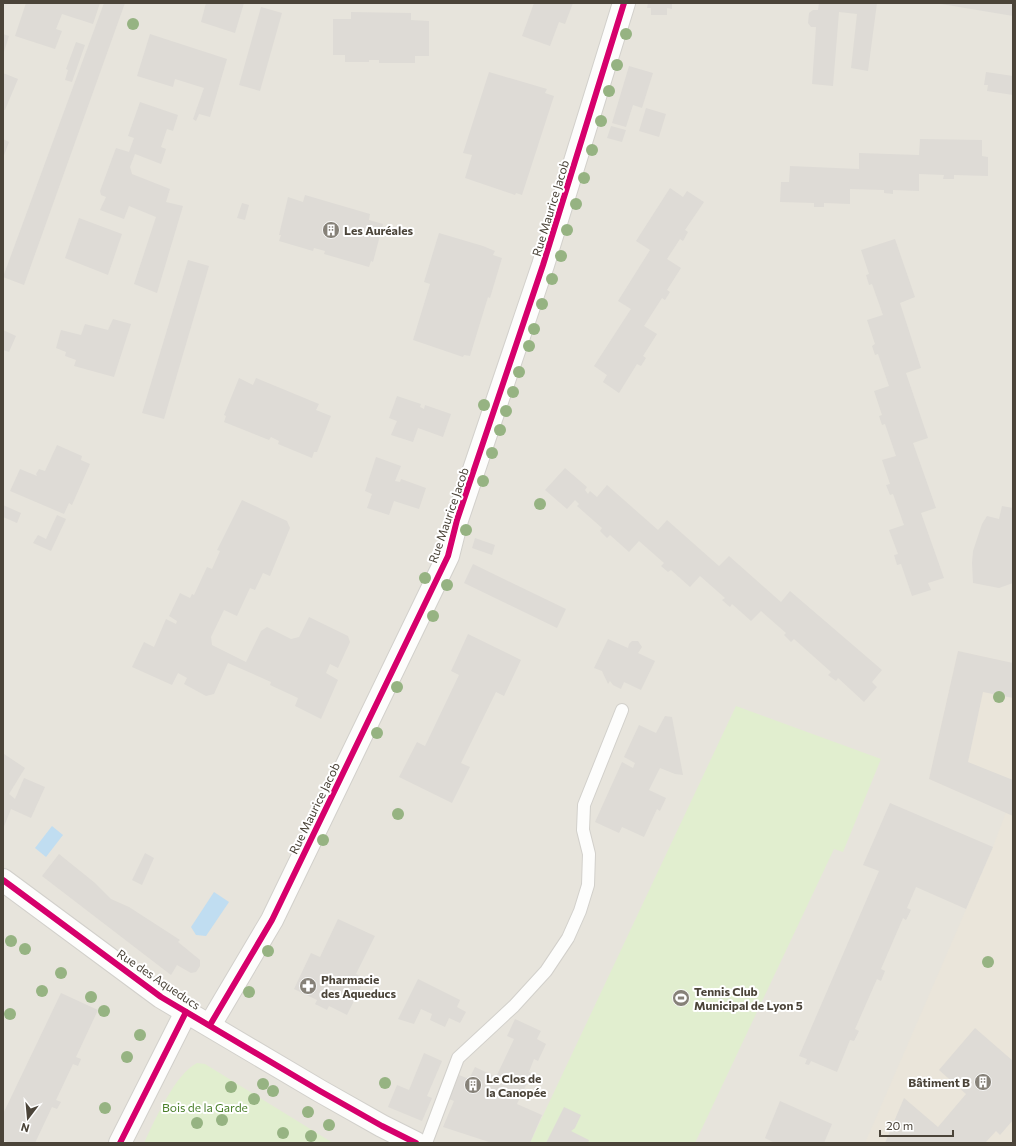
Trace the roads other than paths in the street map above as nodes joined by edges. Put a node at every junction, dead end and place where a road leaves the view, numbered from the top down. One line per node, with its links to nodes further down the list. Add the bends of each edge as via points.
1 (624, 3): 5 (street, Rue Maurice Jacob, via 543,265 457,520 448,556 272,920)
2 (622, 710): 8 (lane, via 584,805 583,830 589,854 588,885 568,938 546,971 458,1058)
3 (3, 880): 4 (street, Rue des Aqueducs, via 139,981)
4 (186, 1012): 5 (street, Rue des Aqueducs); 6 (street)
5 (210, 1025): 7 (street, Rue des Aqueducs, via 320,1091)
6 (120, 1143)
7 (416, 1143)
8 (426, 1143)

